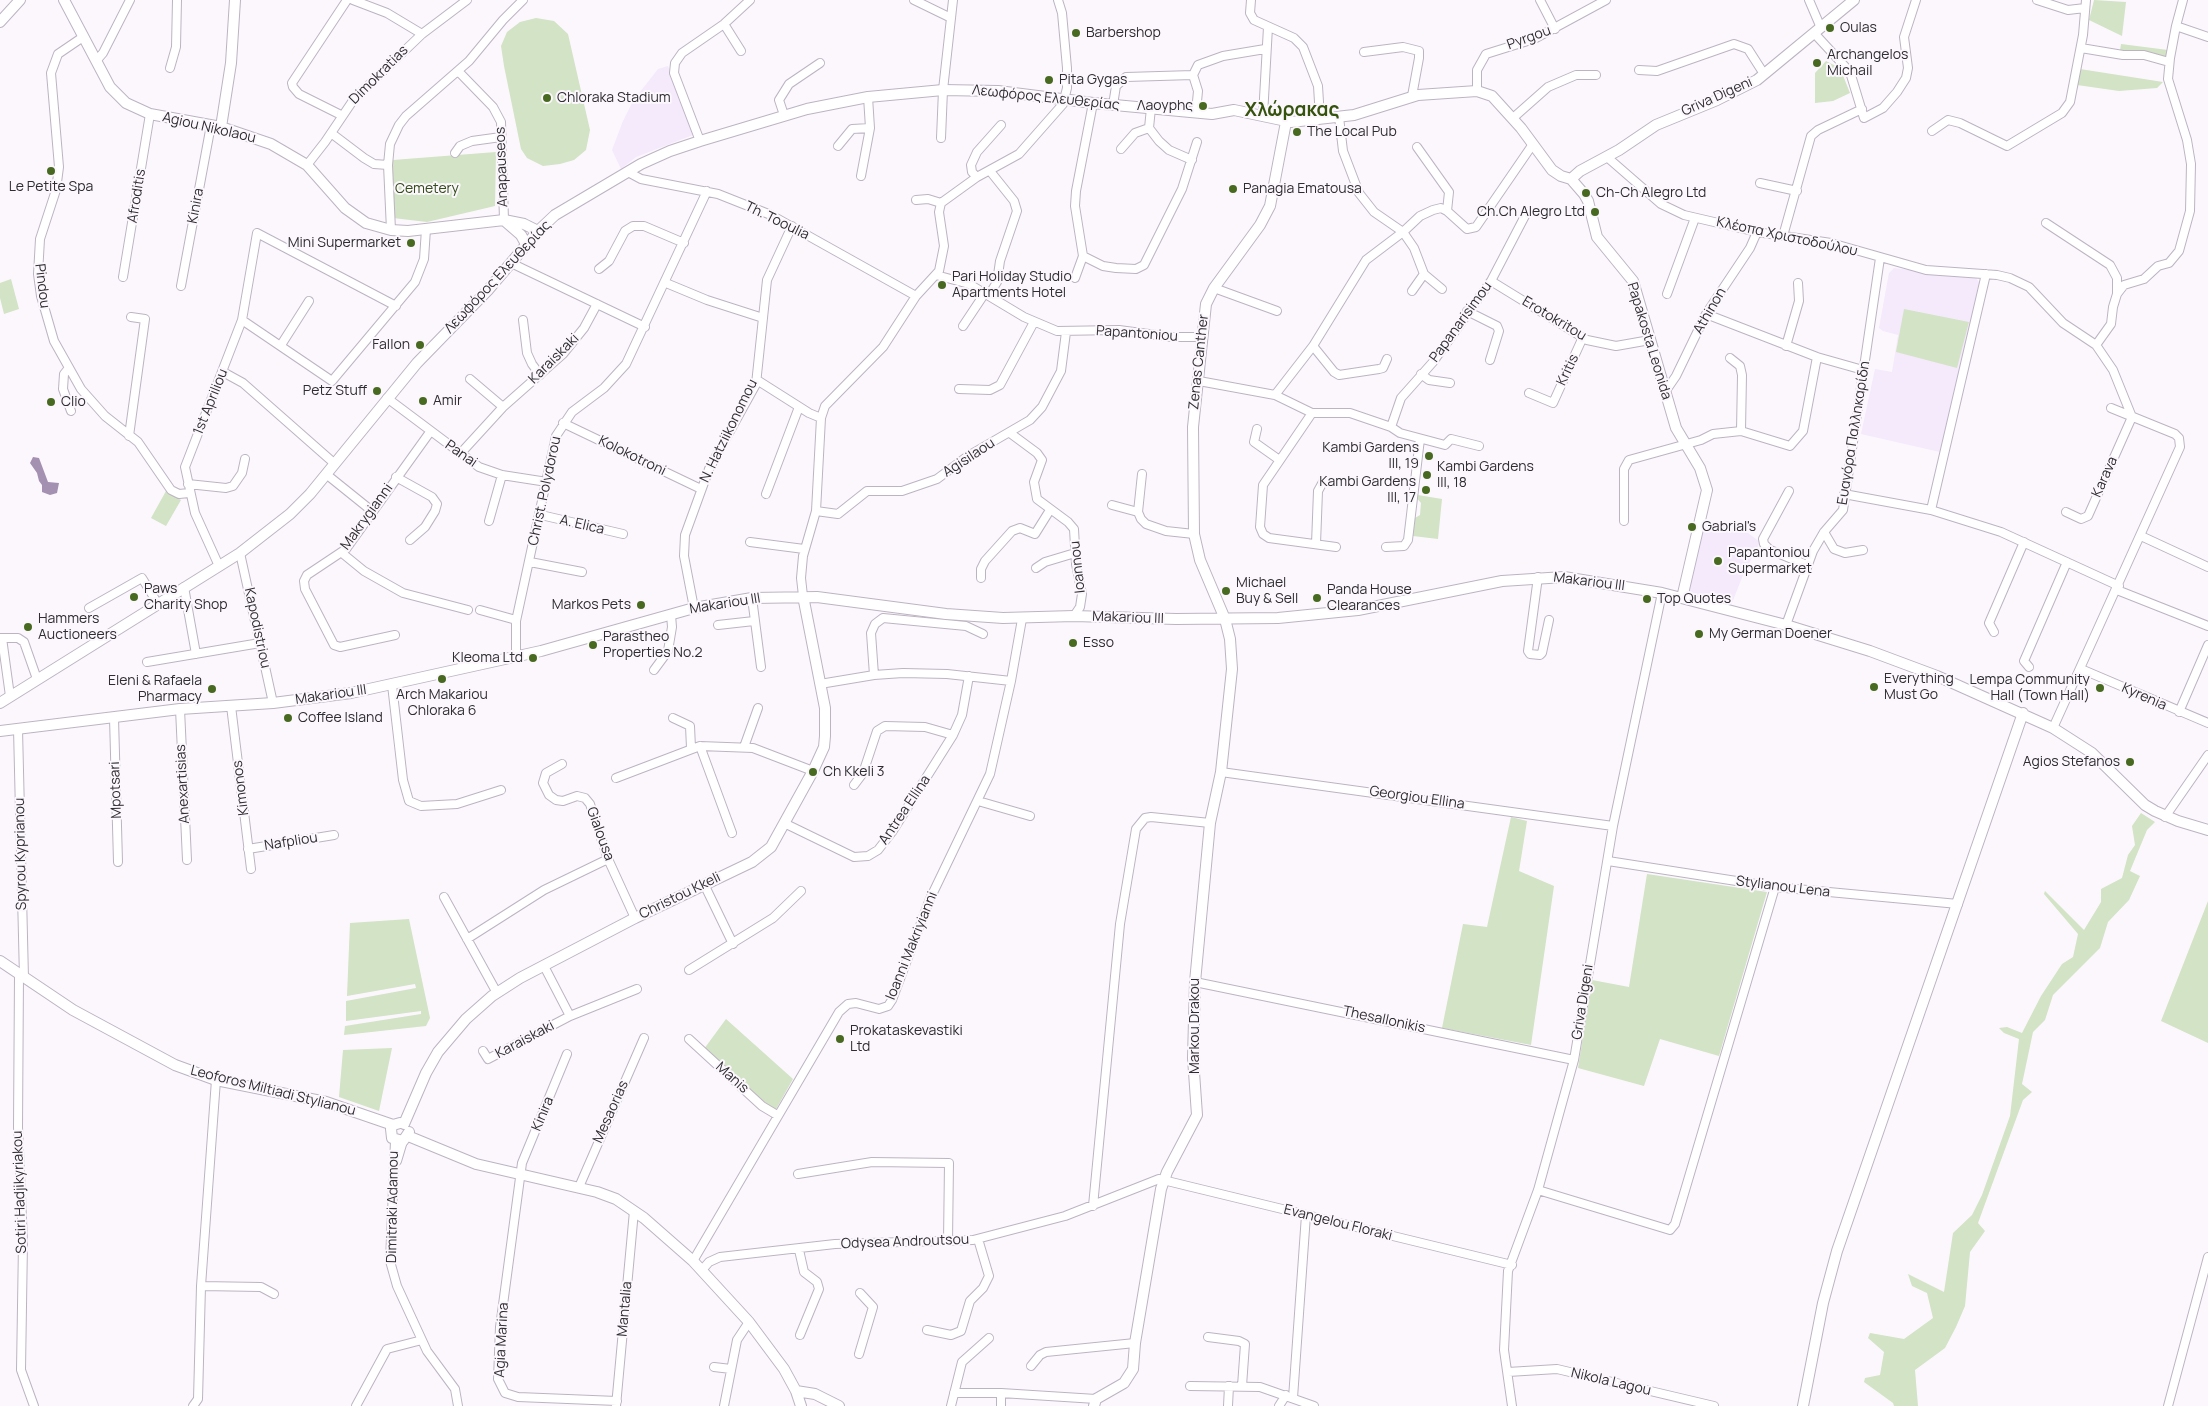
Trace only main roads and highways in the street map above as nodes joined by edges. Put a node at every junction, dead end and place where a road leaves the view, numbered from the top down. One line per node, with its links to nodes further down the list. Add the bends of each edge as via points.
1 (20, 0): 5 (main road)
2 (64, 0): 7 (main road, Agiou Nikolaou, via 118,97 150,114)
3 (235, 0): 7 (main road, via 231,63)
4 (1854, 0): 8 (main road, Griva Digeni, via 1764,74 1739,90 1656,124)
5 (0, 22)
6 (1286, 122): 8 (main road, Papakosta Leonida, via 1365,112 1412,96 1477,91 1492,96 1552,170); 10 (main road, Λεωφόρος Ελευθερίας, via 1234,110 1217,114 998,91 943,90 868,97 784,115 670,150 555,215); 14 (main road, Zenas Canther, via 1270,206 1206,304 1193,428 1194,534 1200,560)
7 (216, 126): 9 (main road, Agiou Nikolaou, via 263,140 307,165 345,208 373,226 391,230 426,229)
8 (1571, 179): 13 (main road, Papakosta Leonida, via 1588,200 1597,237 1632,281 1676,428 1704,476 1707,490)
9 (504, 220): 10 (main road, Agiou Nikolaou); 11 (main road)
10 (538, 230): 11 (main road, Λεωφόρος Ελευθερίας)
11 (526, 244): 15 (main road, Λεωφόρος Ελευθερίας, via 417,363 290,514 240,553)
12 (803, 596): 14 (main road, Makariou III, via 946,614 1022,619 1074,616); 17 (main road, Makariou III, via 752,598 694,608 516,657 351,693); 20 (main road, Christou Kkeli, via 825,708 824,747 771,847 760,857 635,918 497,992 461,1024 426,1073)
13 (1682, 598): 14 (main road, Makariou III, via 1605,582 1538,577 1329,614); 16 (main road, Makariou III, via 1786,624 1870,651)
14 (1225, 619): 22 (main road, Markou Drakou, via 1232,669 1221,772 1210,823 1195,982 1193,1058 1197,1115 1164,1180 1133,1369 1118,1388)
15 (0, 703)
16 (2023, 713): 18 (main road, Makariou III, via 2092,753 2145,805 2165,816); 25 (main road, via 1837,1251)
17 (0, 731)
18 (2208, 830)
19 (0, 961): 20 (main road, Leoforos Miltiadi Stylianou, via 123,1038 175,1065 216,1080 320,1101 358,1113)
20 (399, 1132): 21 (main road, Leoforos Miltiadi Stylianou, via 476,1164 578,1186 616,1199 702,1270 776,1356)
21 (796, 1391): 23 (main road); 24 (main road, via 815,1394)
22 (1095, 1403)
23 (801, 1406)
24 (838, 1406)
25 (1803, 1406)

